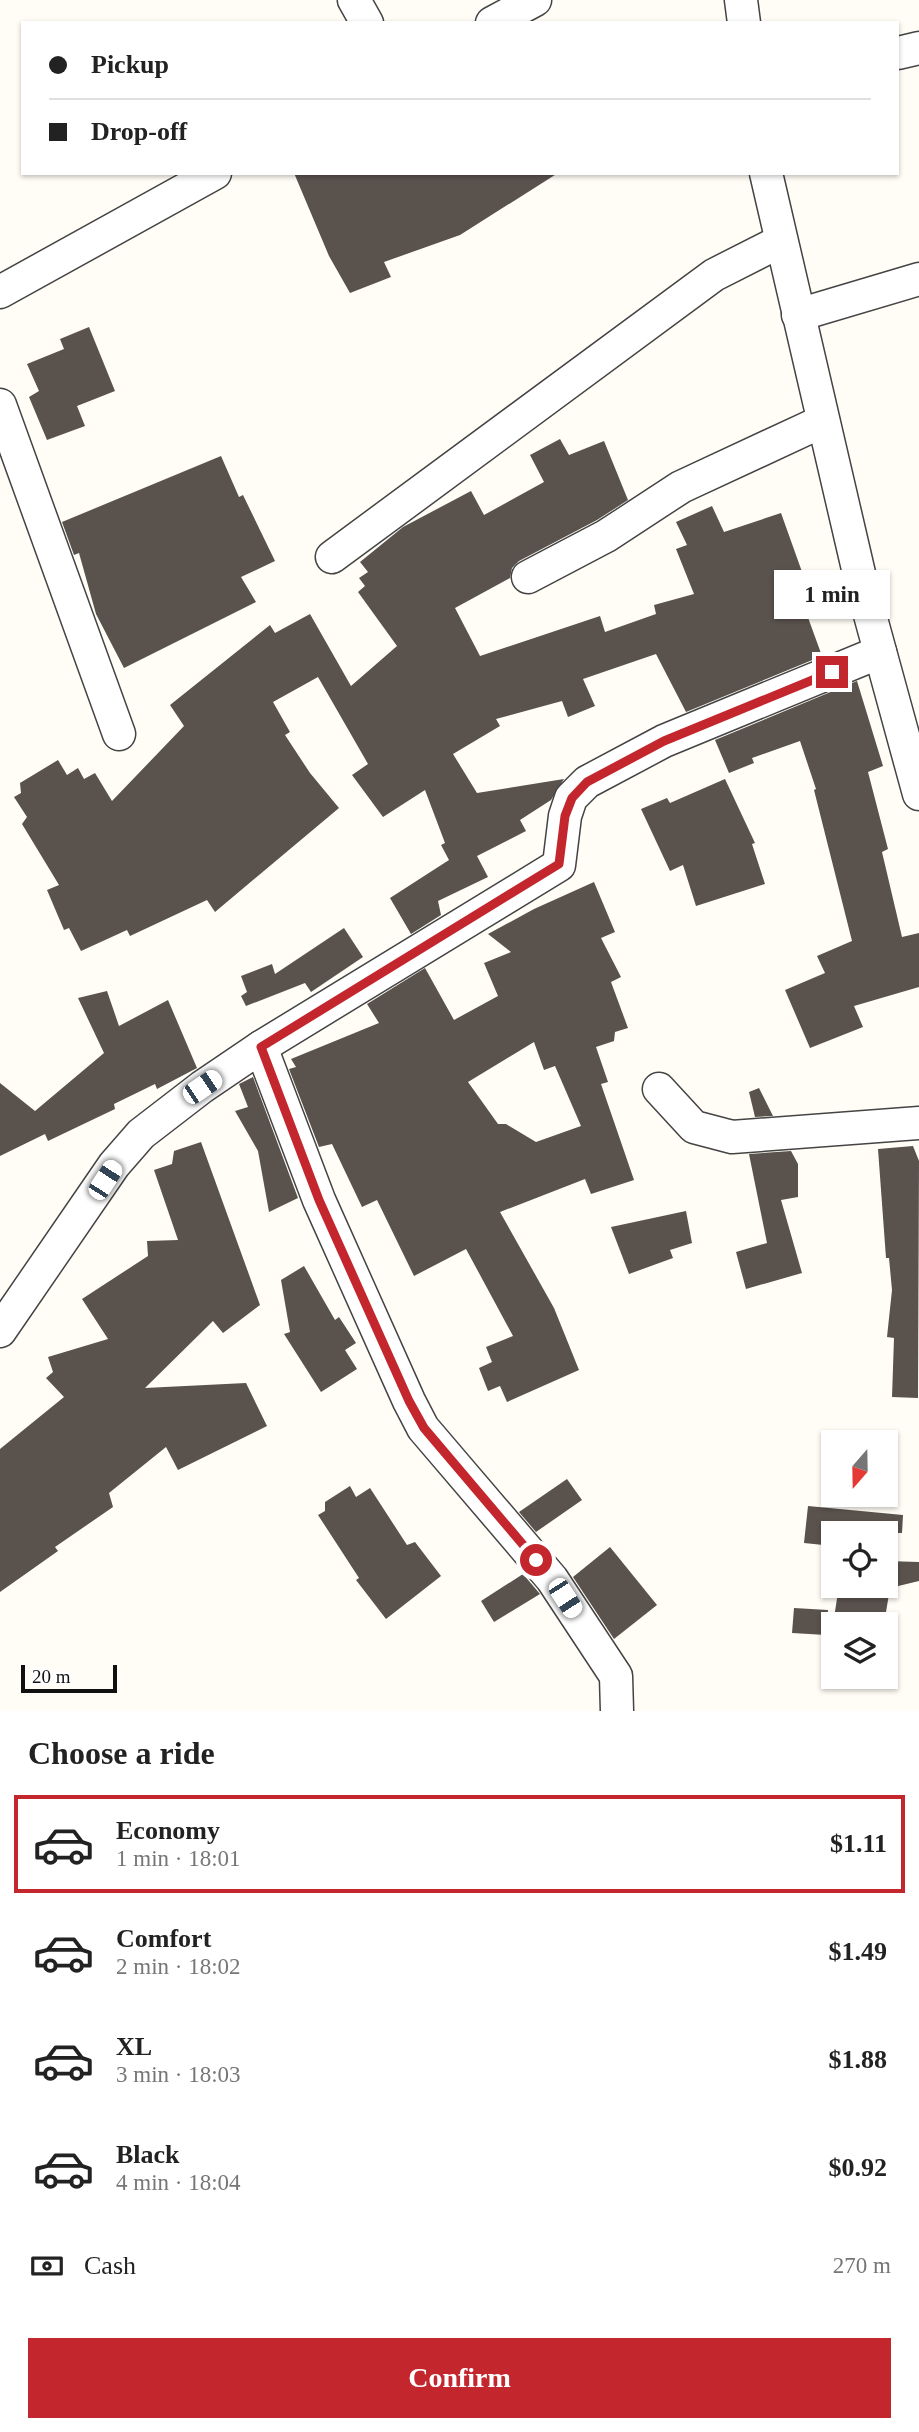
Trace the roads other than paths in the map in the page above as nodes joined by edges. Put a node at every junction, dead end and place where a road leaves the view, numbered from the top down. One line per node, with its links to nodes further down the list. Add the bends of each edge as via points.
1 (354, 0): 4 (street)
2 (535, 0): 5 (street)
3 (741, 0): 6 (street)
4 (366, 21)
5 (496, 21)
6 (744, 21)
7 (919, 48): 8 (street)
8 (899, 52)
9 (211, 175): 13 (street)
10 (766, 175): 11 (street)
11 (781, 241): 14 (street); 17 (street, via 714,275)
12 (919, 279): 14 (street)
13 (0, 292)
14 (798, 315): 16 (street)
15 (0, 405): 20 (street)
16 (823, 421): 18 (street, via 681,487 606,537); 19 (street)
17 (332, 556)
18 (528, 577)
19 (880, 652): 21 (street); 22 (street, via 664,741 587,782 572,798 565,816 559,864)
20 (119, 734)
21 (919, 794)
22 (261, 1047): 25 (street, via 141,1135 114,1166); 26 (street, via 319,1200 409,1401 424,1428 552,1579 616,1676)
23 (659, 1089): 24 (street, via 694,1127 732,1137)
24 (919, 1123)
25 (0, 1331)
26 (617, 1711)

